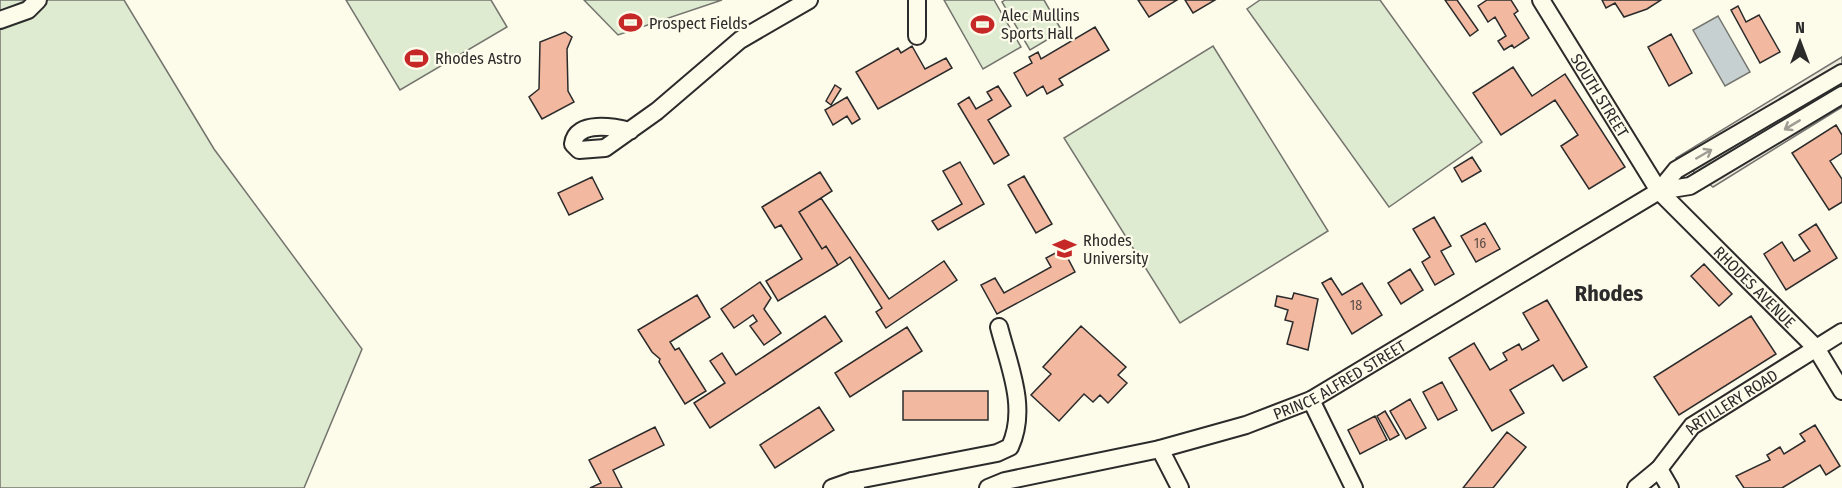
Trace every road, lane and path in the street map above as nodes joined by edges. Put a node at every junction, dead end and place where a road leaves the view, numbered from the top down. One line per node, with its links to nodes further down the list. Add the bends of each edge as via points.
1 (38, 0): 5 (street, via 28,10)
2 (809, 0): 9 (street, via 740,40)
3 (917, 0): 6 (street)
4 (1541, 0): 10 (street, SOUTH STREET)
5 (0, 20)
6 (917, 36)
7 (1842, 73): 10 (street, PRINCE ALFRED STREET, one-way to 7, via 1676,170)
8 (1842, 95): 10 (street, PRINCE ALFRED STREET, one-way to 10, via 1690,186)
9 (630, 131)
10 (1659, 191): 13 (street, RHODES AVENUE); 15 (street, PRINCE ALFRED STREET)
11 (999, 327): 18 (street, via 1020,407 1010,447)
12 (1842, 333): 13 (street, ARTILLERY ROAD)
13 (1816, 348): 14 (street, RHODES AVENUE); 17 (street, ARTILLERY ROAD, via 1692,426)
14 (1842, 391)
15 (1311, 400): 16 (street, PRINCE ALFRED STREET, via 1246,425); 23 (street)
16 (1160, 449): 19 (street, PRINCE ALFRED STREET); 22 (street)
17 (1659, 469): 24 (street, ARTILLERY ROAD); 25 (street)
18 (854, 484): 20 (street)
19 (1007, 485): 21 (street, PRINCE ALFRED STREET)
20 (832, 488)
21 (988, 488)
22 (1180, 488)
23 (1354, 488)
24 (1636, 488)
25 (1670, 488)

